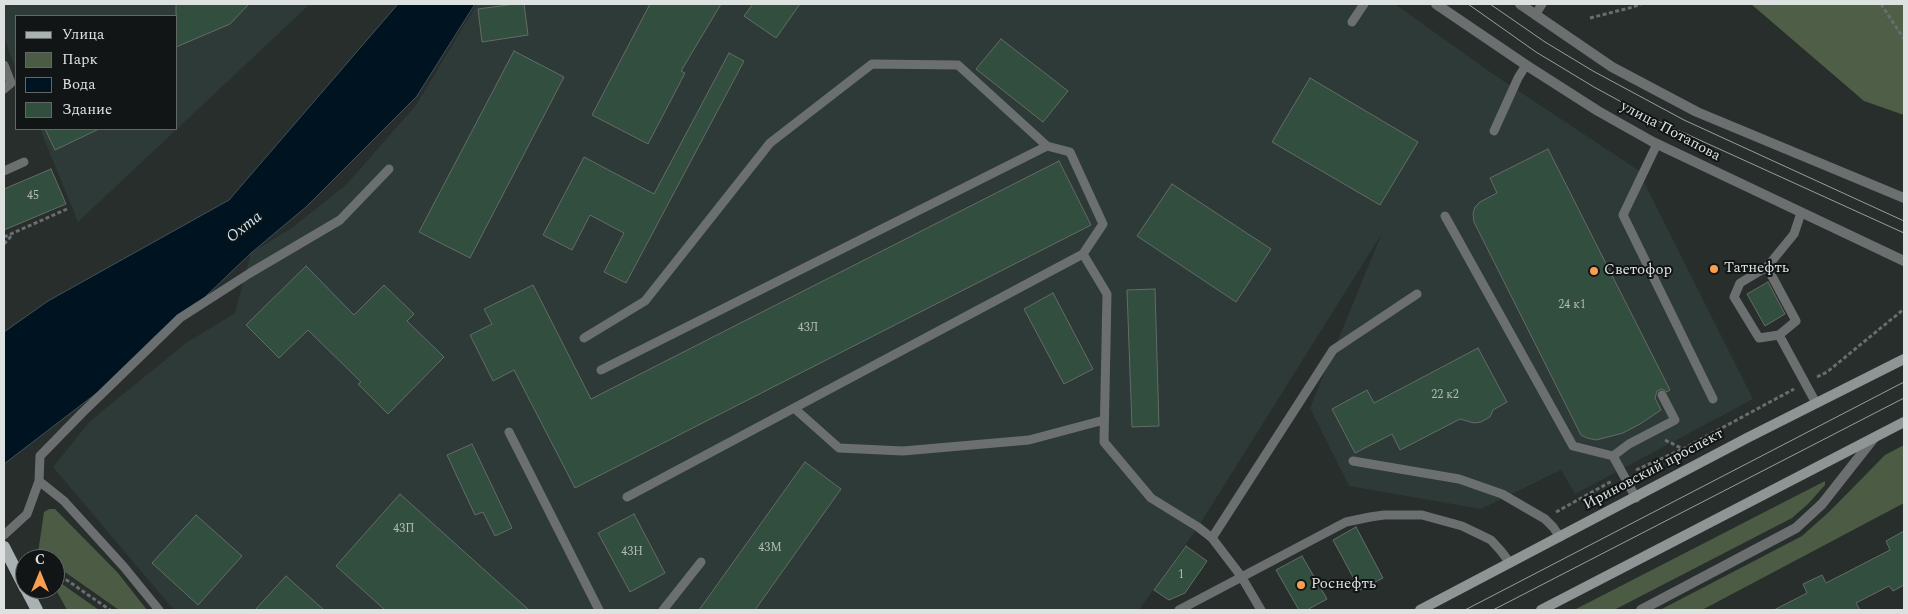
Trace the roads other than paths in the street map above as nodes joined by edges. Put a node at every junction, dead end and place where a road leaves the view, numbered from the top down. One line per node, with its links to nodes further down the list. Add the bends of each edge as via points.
1 (1364, 4): 6 (lane)
2 (1436, 4): 7 (street, улица Потапова)
3 (1520, 4): 5 (street, улица Потапова)
4 (1542, 4): 5 (lane)
5 (1535, 15): 16 (street, улица Потапова, via 1612,67 1697,112)
6 (1352, 22)
7 (1526, 65): 10 (lane); 11 (street, улица Потапова)
8 (4, 66): 9 (lane, via 12,84)
9 (4, 89)
10 (1494, 131)
11 (1657, 144): 17 (street, улица Потапова); 28 (lane, via 1623,215)
12 (1047, 146): 19 (lane, via 1070,152 1103,224); 24 (lane, via 958,65 872,64 770,143 645,301); 26 (lane)
13 (24, 162): 15 (lane)
14 (389, 169): 37 (lane, via 340,220 180,318 40,456)
15 (4, 171)
16 (1904, 198)
17 (1801, 213): 20 (street, улица Потапова); 21 (lane, via 1794,234)
18 (1445, 216): 35 (lane, via 1572,446)
19 (1083, 254): 30 (lane); 31 (lane, via 1107,294)
20 (1904, 261)
21 (1767, 268): 23 (lane, via 1796,320); 23 (lane, via 1740,283 1734,297 1759,338)
22 (1417, 294): 42 (lane, via 1333,350)
23 (1779, 335): 29 (lane)
24 (584, 338)
25 (1904, 359): 29 (main road, Ириновский проспект)
26 (601, 370)
27 (1662, 395): 35 (lane, via 1675,420)
28 (1713, 399)
29 (1816, 403): 39 (main road, Ириновский проспект)
30 (794, 408): 31 (lane, via 838,448 903,451 1029,440); 38 (lane)
31 (1104, 420): 42 (lane, via 1104,442 1151,498)
32 (1904, 422): 34 (main road)
33 (509, 432): 51 (lane)
34 (1874, 438): 56 (main road); 57 (street, via 1822,504 1796,528)
35 (1613, 456): 39 (lane)
36 (1353, 461): 41 (lane, via 1459,479 1502,494 1545,519)
37 (39, 481): 40 (lane, via 27,514); 50 (lane, via 64,501)
38 (627, 497)
39 (1636, 498): 41 (main road, Ириновский проспект)
40 (4, 535)
41 (1560, 537): 45 (main road, Ириновский проспект)
42 (1212, 538): 47 (lane)
43 (4, 547): 46 (main road)
44 (701, 562): 52 (lane)
45 (1510, 563): 47 (lane, via 1491,540 1462,526 1422,515 1384,515 1346,522); 55 (main road, Ириновский проспект)
46 (15, 568)
47 (1241, 576): 53 (lane); 54 (lane)
48 (31, 599): 49 (main road)
49 (37, 610)
50 (159, 610)
51 (599, 610)
52 (663, 610)
53 (1179, 610)
54 (1260, 610)
55 (1420, 610)
56 (1541, 610)
57 (1641, 610)

